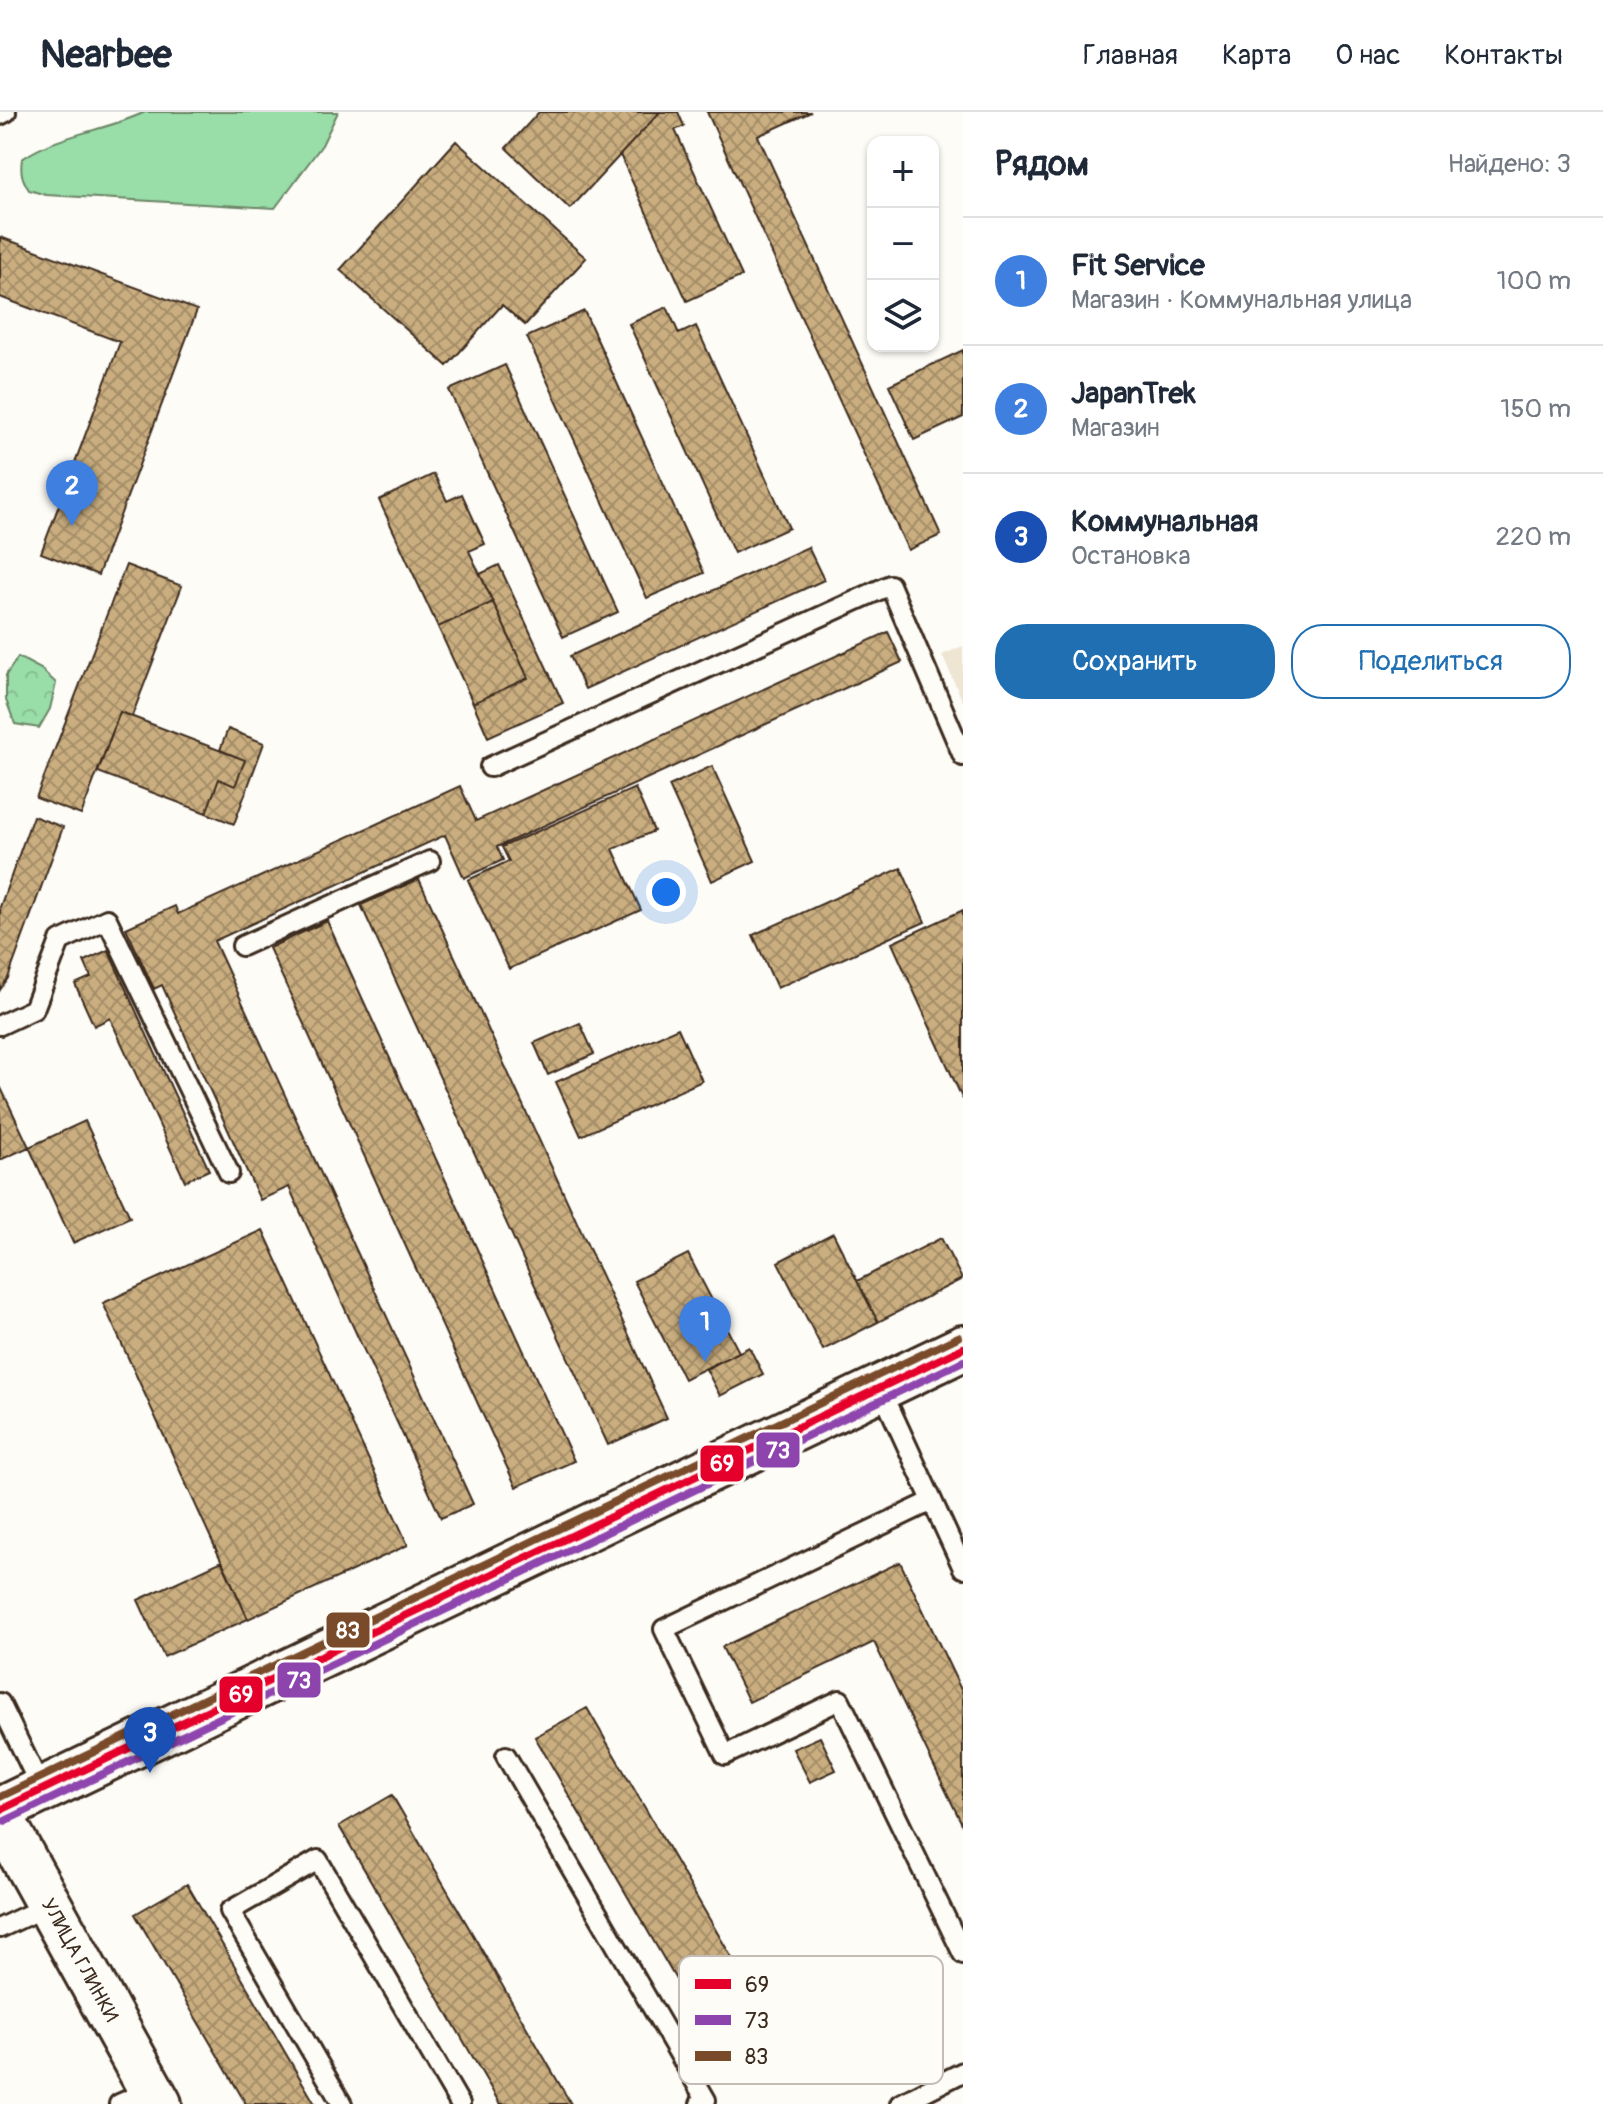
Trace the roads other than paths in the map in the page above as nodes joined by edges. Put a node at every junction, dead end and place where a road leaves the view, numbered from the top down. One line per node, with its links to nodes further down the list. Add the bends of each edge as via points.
1 (6, 112): 2 (lane)
2 (0, 115)
3 (963, 756): 4 (lane, via 890,585)
4 (490, 767)
5 (430, 861): 6 (lane)
6 (242, 946)
7 (0, 1025): 8 (lane, via 34,1009 60,941 107,919)
8 (229, 1173)
9 (963, 1348): 10 (street)
10 (880, 1387): 11 (lane); 15 (street)
11 (932, 1501): 12 (lane); 20 (lane, via 664,1629 725,1755 840,1700)
12 (963, 1568)
13 (0, 1703): 15 (lane)
14 (506, 1756): 21 (lane)
15 (42, 1790): 16 (street)
16 (0, 1810)
17 (0, 1816): 18 (street, УЛИЦА ГЛИНКИ)
18 (49, 1905): 19 (lane); 26 (street, УЛИЦА ГЛИНКИ)
19 (0, 1928)
20 (963, 1954)
21 (679, 2054)
22 (963, 2072): 23 (lane)
23 (943, 2082)
24 (697, 2084): 29 (lane, via 706,2100)
25 (939, 2084): 30 (lane)
26 (143, 2099)
27 (342, 2104): 28 (lane, via 230,1911 318,1860)
28 (460, 2104)
29 (700, 2104)
30 (900, 2104)

